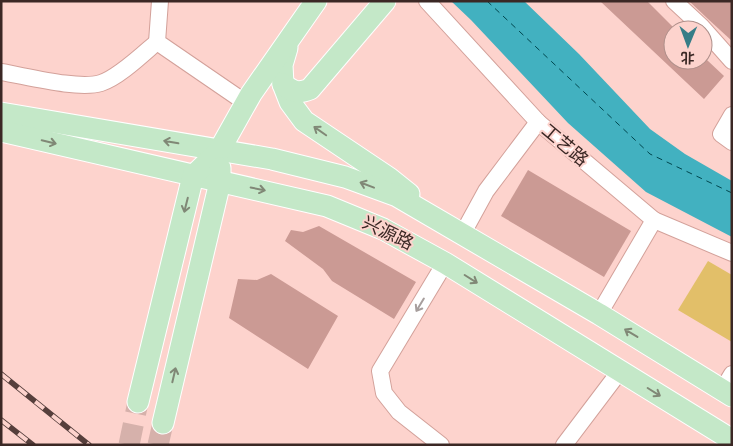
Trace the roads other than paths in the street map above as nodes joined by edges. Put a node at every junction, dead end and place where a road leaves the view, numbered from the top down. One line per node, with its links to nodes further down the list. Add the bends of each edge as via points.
1 (160, 1): 7 (street)
2 (316, 1): 6 (main road)
3 (385, 1): 10 (main road, via 310,89 292,91)
4 (427, 1): 14 (street, 工艺路)
5 (674, 1): 8 (street)
6 (290, 38): 10 (main road, via 282,65); 11 (main road)
7 (157, 42): 9 (street, via 128,67 101,83 74,84); 11 (street)
8 (732, 61)
9 (1, 72)
10 (283, 84): 21 (main road, one-way to 10, via 389,178 304,120 290,102)
11 (246, 103): 17 (main road)
12 (1, 113): 17 (main road, 兴源路, one-way to 12)
13 (732, 115): 16 (street)
14 (538, 122): 20 (street, 工艺路); 22 (street, via 486,191)
15 (1, 132): 18 (main road, 兴源路, one-way to 18)
16 (726, 138)
17 (219, 151): 18 (main road); 19 (main road); 21 (main road, 兴源路, one-way to 17, via 397,196 345,177 272,158)
18 (194, 176): 19 (main road, 兴源路); 28 (main road, one-way to 28)
19 (220, 182): 24 (main road, 兴源路, one-way to 24, via 327,206 384,229); 29 (main road, one-way to 19)
20 (654, 220): 23 (street, 工艺路); 25 (street)
21 (444, 222): 22 (main road, 兴源路)
22 (462, 233): 25 (main road, 兴源路)
23 (732, 253)
24 (445, 264): 26 (main road, 兴源路, one-way to 26); 31 (street, one-way to 31, via 380,371 384,393 399,412)
25 (599, 314): 27 (main road, 兴源路, one-way to 25)
26 (620, 372): 30 (main road, 兴源路, one-way to 30); 32 (street)
27 (729, 386)
28 (138, 402)
29 (163, 423)
30 (732, 440)
31 (441, 445)
32 (564, 445)

